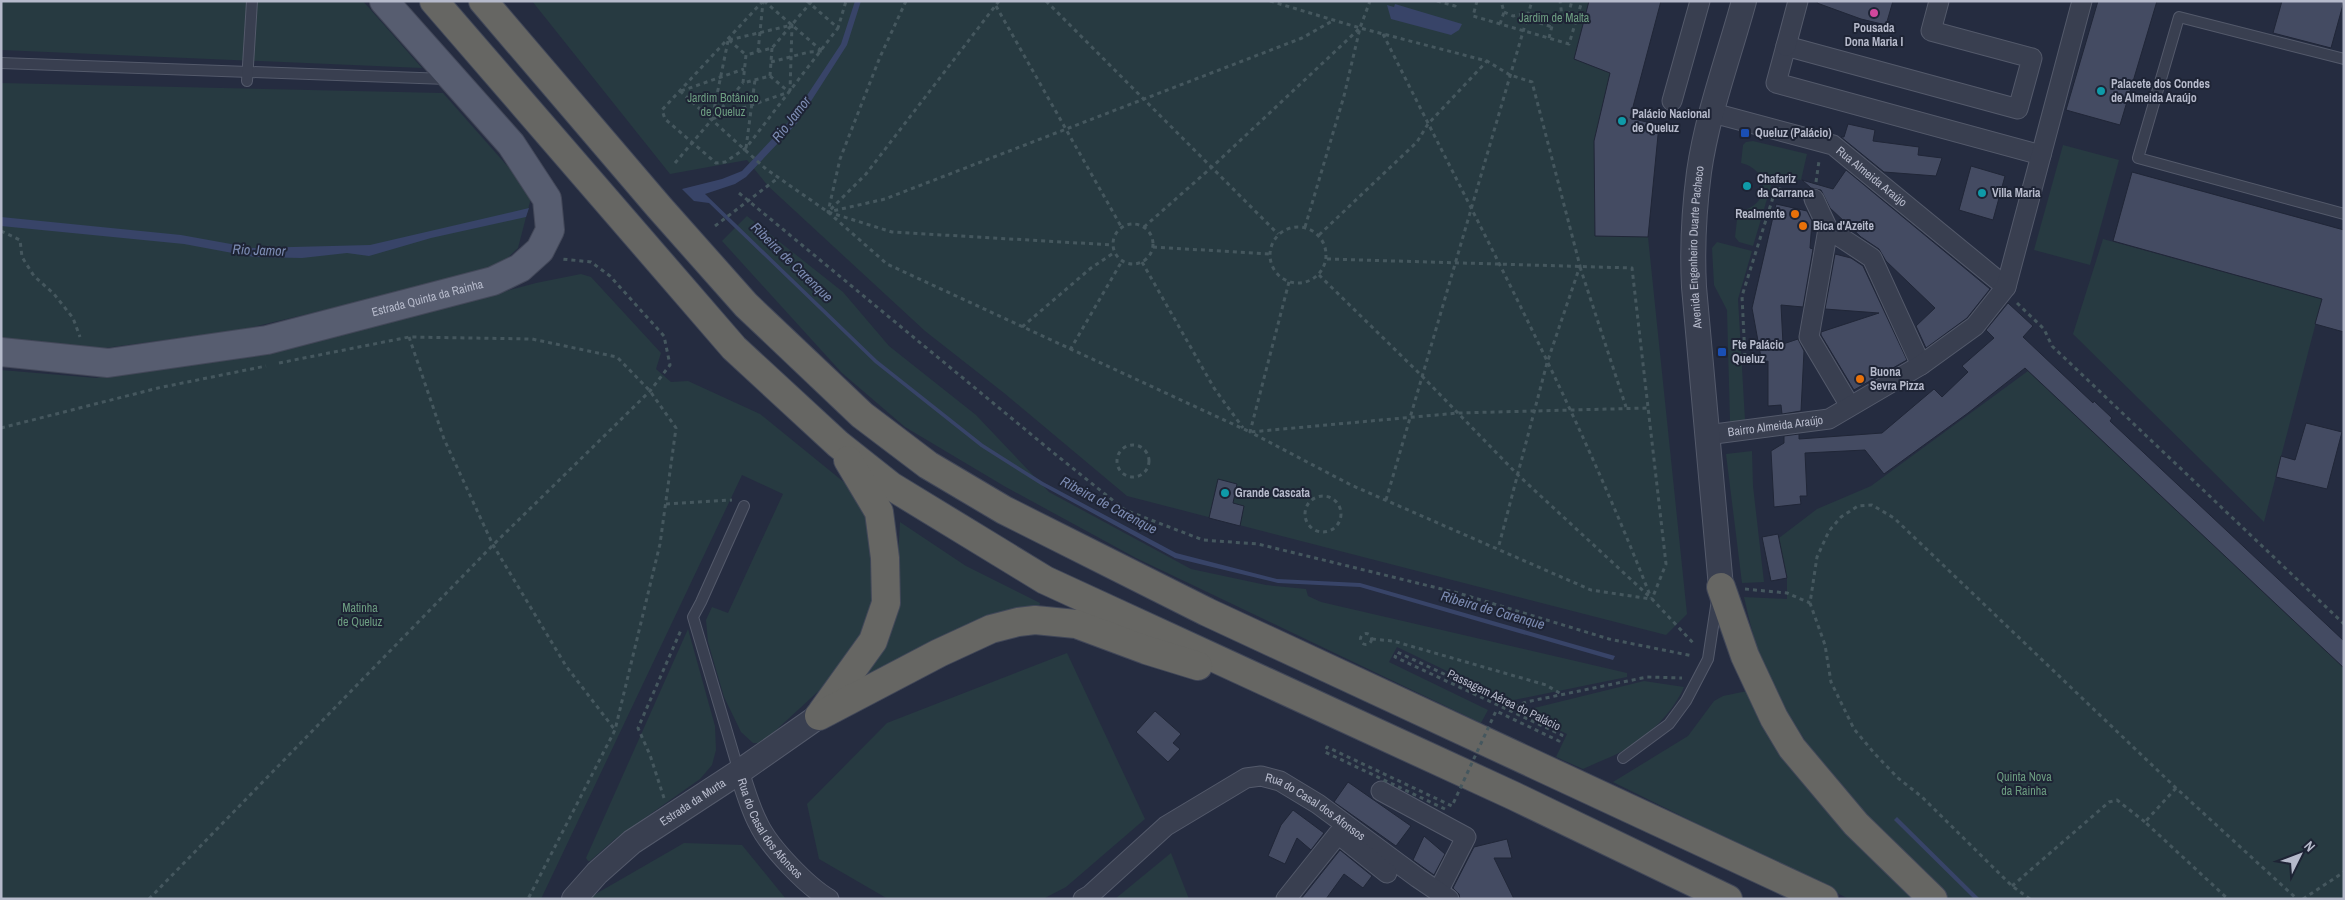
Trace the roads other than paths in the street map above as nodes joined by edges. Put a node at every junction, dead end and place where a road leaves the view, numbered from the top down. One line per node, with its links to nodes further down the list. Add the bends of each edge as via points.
1 (252, 1): 15 (lane)
2 (384, 1): 16 (main road, Estrada Quinta da Rainha)
3 (434, 1): 28 (highway, via 734,348)
4 (483, 1): 11 (highway)
5 (496, 1): 11 (highway)
6 (1700, 1): 17 (street)
7 (1744, 1): 18 (street, Avenida Engenheiro Duarte Pacheco)
8 (1798, 1): 12 (street)
9 (1939, 1): 12 (street, via 1931,31 2032,58 2018,109)
10 (2082, 1): 19 (street)
11 (522, 45): 43 (highway, via 746,305 862,415 928,464 1004,510 1198,608)
12 (1786, 46): 19 (street, via 1776,83)
13 (2344, 59): 21 (lane, via 2179,17 2138,158)
14 (1, 63): 15 (lane)
15 (248, 77): 16 (lane, via 405,76)
16 (454, 80): 24 (main road, Estrada Quinta da Rainha, via 511,144 547,199 550,230 540,250 520,268 492,281 267,340 108,364)
17 (1672, 101)
18 (1713, 113): 23 (street, Rua Almeida Araújo, via 1833,144); 27 (street, Avenida Engenheiro Duarte Pacheco, via 1699,171 1692,247)
19 (2041, 155): 23 (street)
20 (1814, 199): 22 (street)
21 (2344, 214)
22 (1828, 229): 25 (street, via 1872,258); 26 (street, via 1809,337)
23 (2010, 293): 25 (street, Bairro Almeida Araújo, via 1975,326)
24 (1, 352)
25 (1921, 365): 26 (street, Bairro Almeida Araújo)
26 (1850, 406): 27 (street, Bairro Almeida Araújo, via 1829,419)
27 (1707, 435): 30 (street, Avenida Engenheiro Duarte Pacheco)
28 (838, 444): 31 (highway, via 891,486 1045,580); 32 (highway, via 879,512 886,603 873,641)
29 (744, 506): 34 (lane, via 693,617)
30 (1720, 587): 33 (lane, via 1708,659 1686,702 1669,724); 44 (highway, via 1745,656 1792,748 1856,824)
31 (1306, 700): 32 (highway, via 1146,650 1076,624 1036,620 991,629); 42 (highway)
32 (819, 716): 34 (street, Estrada da Murta)
33 (1623, 758)
34 (739, 772): 38 (street, Estrada da Murta, via 632,842); 39 (street, Rua do Casal dos Afonsos, via 758,824 789,865)
35 (1381, 791): 37 (street, via 1466,836)
36 (1387, 872): 41 (street, via 1338,834)
37 (1443, 895): 40 (street, Rua do Casal dos Afonsos, via 1318,804 1280,781 1261,776 1246,778 1166,826)
38 (574, 899)
39 (829, 899)
40 (1083, 899)
41 (1286, 899)
42 (1728, 899)
43 (1824, 899)
44 (1933, 899)

